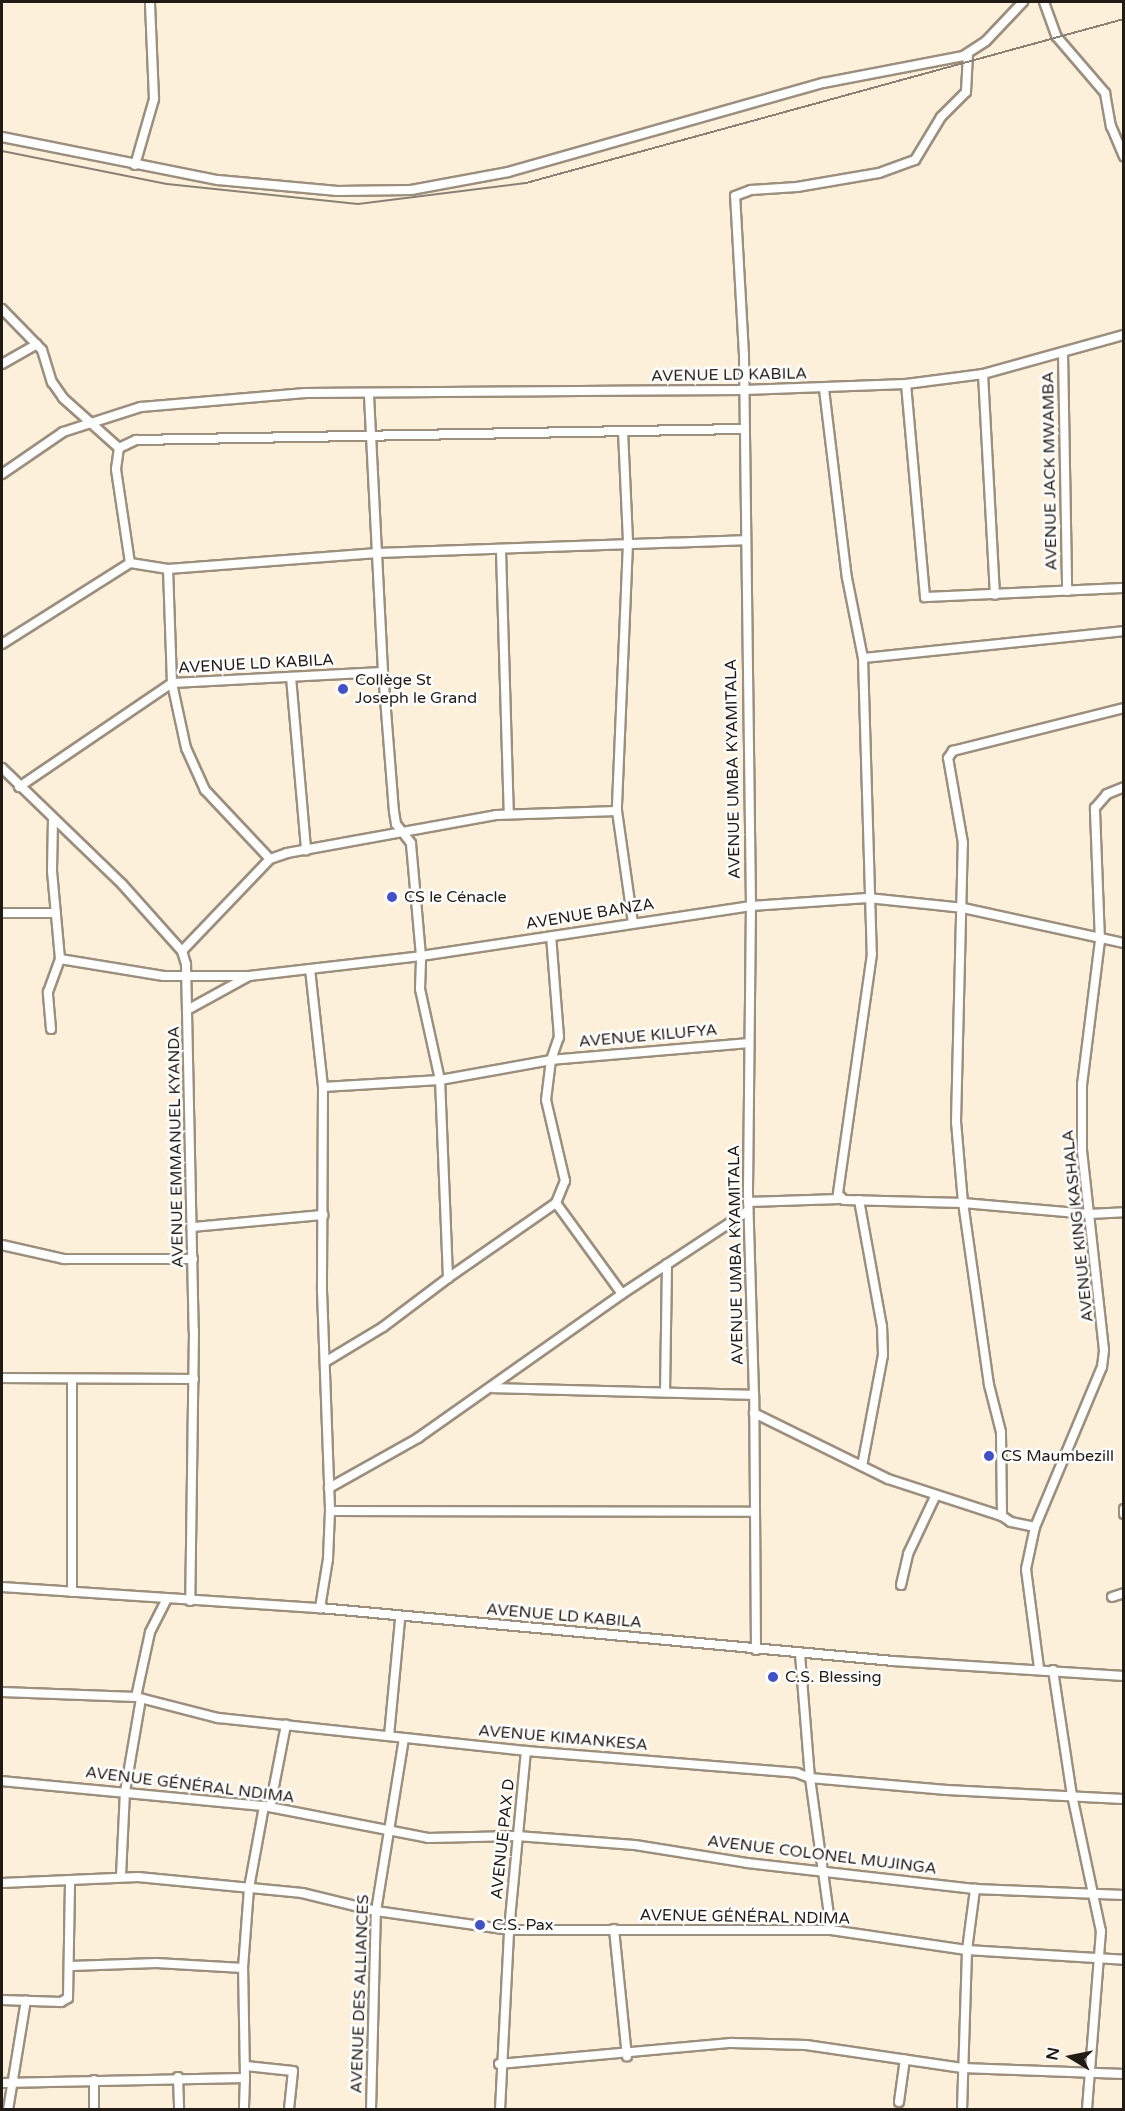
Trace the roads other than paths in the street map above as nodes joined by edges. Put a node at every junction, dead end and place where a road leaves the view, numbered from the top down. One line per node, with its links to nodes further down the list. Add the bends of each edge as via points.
1 (150, 2): 7 (street, via 154,99)
2 (1023, 2): 4 (street)
3 (1044, 2): 6 (street, via 1057,37 1105,93 1111,126)
4 (968, 54): 7 (street, via 823,83 508,172 411,190 286,188); 16 (street, AVENUE UMBA KYAMITALA, via 966,92 941,117 915,160 874,174 751,190 735,196)
5 (2, 137): 7 (street)
6 (1124, 156)
7 (135, 165)
8 (2, 309): 10 (street)
9 (1124, 335): 11 (street, AVENUE LD KABILA)
10 (37, 344): 12 (street); 18 (street, via 56,390)
11 (1063, 352): 13 (street, AVENUE LD KABILA); 31 (street, AVENUE JACK MWAMBA)
12 (2, 364)
13 (983, 374): 14 (street, AVENUE LD KABILA); 32 (street)
14 (906, 384): 15 (street, AVENUE LD KABILA); 32 (street, via 923,594 929,599)
15 (824, 389): 16 (street, AVENUE LD KABILA); 35 (street, via 847,578)
16 (744, 390): 17 (street, AVENUE LD KABILA); 19 (street, AVENUE UMBA KYAMITALA)
17 (369, 393): 18 (street, AVENUE LD KABILA, via 304,393 141,407); 21 (street)
18 (91, 423): 22 (street); 23 (street, AVENUE LD KABILA, via 50,439)
19 (743, 429): 20 (street); 24 (street, AVENUE UMBA KYAMITALA)
20 (623, 431): 21 (street); 25 (street)
21 (370, 435): 22 (street, via 136,440); 27 (street)
22 (119, 448): 28 (street, via 116,469)
23 (2, 474)
24 (744, 540): 25 (street); 50 (street, AVENUE UMBA KYAMITALA)
25 (628, 543): 26 (street); 43 (street)
26 (501, 551): 27 (street); 44 (street)
27 (377, 553): 29 (street); 36 (street)
28 (130, 563): 29 (street); 34 (street)
29 (168, 569): 38 (street)
30 (1124, 588): 31 (street)
31 (1066, 591): 32 (street)
32 (995, 595)
33 (1124, 631): 35 (street)
34 (2, 644)
35 (863, 658): 49 (street)
36 (383, 672): 37 (street, AVENUE LD KABILA); 46 (street, via 394,812 396,824)
37 (291, 677): 38 (street, AVENUE LD KABILA); 47 (street)
38 (172, 683): 41 (street, AVENUE LD KABILA); 48 (street, via 186,748 201,783)
39 (1124, 708): 51 (street, via 949,754 963,843)
40 (2, 768): 41 (street)
41 (19, 787): 45 (street)
42 (1124, 787): 56 (street, AVENUE KING KASHALA, via 1096,802)
43 (618, 811): 44 (street); 54 (street)
44 (509, 813): 46 (street)
45 (53, 821): 53 (street); 58 (street, via 122,884)
46 (405, 834): 47 (street); 59 (street, via 411,843)
47 (306, 850): 48 (street)
48 (270, 859): 58 (street)
49 (868, 898): 50 (street, AVENUE BANZA); 51 (street, AVENUE BANZA); 70 (street, via 872,963)
50 (751, 906): 54 (street, AVENUE BANZA); 66 (street, AVENUE UMBA KYAMITALA)
51 (963, 908): 56 (street, AVENUE BANZA); 73 (street, via 956,1122)
52 (2, 913): 53 (street)
53 (56, 913): 60 (street)
54 (633, 923): 55 (street, AVENUE BANZA)
55 (551, 936): 59 (street, AVENUE BANZA); 67 (street, via 559,1037)
56 (1100, 940): 57 (street, AVENUE BANZA); 76 (street, AVENUE KING KASHALA, via 1082,1085 1082,1150)
57 (1124, 943)
58 (182, 951): 62 (street, AVENUE EMMANUEL KYANDA)
59 (422, 956): 61 (street, AVENUE BANZA); 68 (street, via 420,989)
60 (60, 959): 62 (street, AVENUE BANZA, via 140,974); 65 (street, via 48,992)
61 (310, 969): 63 (street, AVENUE BANZA); 69 (street)
62 (187, 975): 63 (street, AVENUE BANZA); 64 (street, AVENUE EMMANUEL KYANDA)
63 (249, 976): 64 (street)
64 (189, 1009): 78 (street, AVENUE EMMANUEL KYANDA)
65 (51, 1029)
66 (748, 1043): 67 (street, AVENUE KILUFYA); 74 (street, AVENUE UMBA KYAMITALA)
67 (551, 1060): 68 (street, AVENUE KILUFYA); 72 (street, via 546,1100 565,1181)
68 (440, 1080): 69 (street, AVENUE KILUFYA); 82 (street)
69 (323, 1087): 77 (street)
70 (840, 1198): 71 (street); 74 (street)
71 (859, 1200): 73 (street); 92 (street, via 875,1279 883,1355)
72 (556, 1203): 82 (street); 83 (street)
73 (963, 1203): 76 (street); 99 (street, via 989,1385 1001,1432)
74 (748, 1207): 81 (street); 90 (street, AVENUE UMBA KYAMITALA)
75 (1124, 1212): 76 (street)
76 (1089, 1214): 100 (street, AVENUE KING KASHALA, via 1104,1325 1102,1367)
77 (323, 1215): 78 (street); 84 (street)
78 (193, 1227): 80 (street, AVENUE EMMANUEL KYANDA)
79 (2, 1245): 80 (street, via 64,1259)
80 (193, 1259): 86 (street, AVENUE EMMANUEL KYANDA)
81 (667, 1263): 83 (street); 89 (street)
82 (448, 1278): 84 (street, via 382,1327)
83 (622, 1294): 88 (street)
84 (325, 1362): 93 (street)
85 (2, 1378): 87 (street)
86 (194, 1379): 87 (street); 107 (street, AVENUE EMMANUEL KYANDA)
87 (72, 1381): 103 (street)
88 (493, 1388): 89 (street); 93 (street, via 418,1438)
89 (665, 1392): 90 (street)
90 (754, 1395): 91 (street, AVENUE UMBA KYAMITALA)
91 (753, 1413): 92 (street); 97 (street, AVENUE UMBA KYAMITALA)
92 (862, 1466): 94 (street)
93 (329, 1488): 96 (street)
94 (936, 1497): 99 (street); 101 (street, via 908,1554)
95 (1124, 1509): 98 (street)
96 (330, 1510): 97 (street); 108 (street)
97 (753, 1512): 110 (street, AVENUE UMBA KYAMITALA)
98 (1124, 1514)
99 (1002, 1516): 100 (street, via 1022,1526)
100 (1035, 1527): 112 (street, AVENUE KING KASHALA, via 1026,1569)
101 (901, 1585)
102 (2, 1587): 103 (street, AVENUE LD KABILA)
103 (72, 1592): 106 (street, AVENUE LD KABILA)
104 (1124, 1593): 105 (street)
105 (1112, 1597)
106 (166, 1600): 107 (street, AVENUE LD KABILA); 116 (street, via 150,1632)
107 (190, 1601): 108 (street, AVENUE LD KABILA)
108 (320, 1608): 109 (street, AVENUE LD KABILA)
109 (400, 1619): 110 (street, AVENUE LD KABILA); 118 (street)
110 (756, 1650): 111 (street, AVENUE LD KABILA)
111 (800, 1654): 112 (street, AVENUE LD KABILA); 121 (street)
112 (1039, 1668): 113 (street, AVENUE LD KABILA)
113 (1053, 1670): 114 (street, AVENUE LD KABILA); 124 (street)
114 (1124, 1676)
115 (2, 1692): 116 (street, AVENUE KIMANKESA)
116 (139, 1697): 117 (street, AVENUE KIMANKESA, via 218,1718); 123 (street)
117 (286, 1725): 118 (street, AVENUE KIMANKESA); 126 (street)
118 (389, 1736): 119 (street, AVENUE KIMANKESA)
119 (404, 1738): 120 (street, AVENUE KIMANKESA); 127 (street, AVENUE DES ALLIANCES)
120 (526, 1751): 121 (street, AVENUE KIMANKESA, via 790,1773); 128 (street, AVENUE PAX D)
121 (810, 1778): 124 (street, AVENUE KIMANKESA, via 946,1790); 129 (street)
122 (2, 1781): 123 (street, AVENUE GÉNÉRAL NDIMA)
123 (124, 1792): 126 (street, AVENUE GÉNÉRAL NDIMA); 130 (street)
124 (1072, 1795): 125 (street, AVENUE KIMANKESA); 135 (street)
125 (1124, 1799)
126 (267, 1806): 127 (street, AVENUE GÉNÉRAL NDIMA); 133 (street)
127 (389, 1828): 128 (street, AVENUE GÉNÉRAL NDIMA, via 428,1838); 137 (street, AVENUE DES ALLIANCES)
128 (517, 1836): 129 (street, AVENUE COLONEL MUJINGA, via 635,1845); 139 (street, AVENUE PAX D)
129 (825, 1872): 134 (street, AVENUE COLONEL MUJINGA); 140 (street)
130 (121, 1876): 131 (street, AVENUE GÉNÉRAL NDIMA); 133 (street, AVENUE GÉNÉRAL NDIMA)
131 (70, 1880): 132 (street, AVENUE GÉNÉRAL NDIMA); 144 (street)
132 (2, 1883)
133 (249, 1887): 137 (street, AVENUE GÉNÉRAL NDIMA, via 302,1893); 145 (street)
134 (975, 1889): 135 (street, AVENUE COLONEL MUJINGA); 141 (street)
135 (1096, 1895): 136 (street, AVENUE COLONEL MUJINGA); 142 (street)
136 (1124, 1895)
137 (376, 1911): 139 (street, AVENUE GÉNÉRAL NDIMA); 165 (street, AVENUE DES ALLIANCES)
138 (614, 1929): 139 (street, AVENUE GÉNÉRAL NDIMA); 140 (street, AVENUE GÉNÉRAL NDIMA); 148 (street)
139 (509, 1930): 150 (street, AVENUE PAX D)
140 (831, 1930): 141 (street, AVENUE GÉNÉRAL NDIMA)
141 (967, 1950): 142 (street, AVENUE GÉNÉRAL NDIMA); 152 (street)
142 (1100, 1958): 143 (street, AVENUE GÉNÉRAL NDIMA); 153 (street)
143 (1124, 1960)
144 (71, 1966): 145 (street, via 156,1963); 147 (street, via 66,2002)
145 (243, 1968): 151 (street)
146 (2, 2000): 147 (street)
147 (26, 2000): 158 (street, via 21,2046)
148 (627, 2055): 149 (street, via 731,2043 806,2045); 150 (street)
149 (905, 2059): 152 (street); 159 (street)
150 (499, 2064): 166 (street, AVENUE PAX D)
151 (246, 2066): 156 (street); 164 (street, via 292,2071)
152 (962, 2068): 153 (street); 167 (street)
153 (1089, 2070): 154 (street); 168 (street)
154 (1124, 2074)
155 (178, 2077): 156 (street); 157 (street); 162 (street)
156 (245, 2078): 163 (street)
157 (94, 2080): 158 (street); 161 (street)
158 (6, 2083): 160 (street)
159 (900, 2102)
160 (8, 2109)
161 (94, 2109)
162 (178, 2109)
163 (244, 2109)
164 (290, 2109)
165 (371, 2109)
166 (500, 2109)
167 (962, 2109)
168 (1087, 2109)

